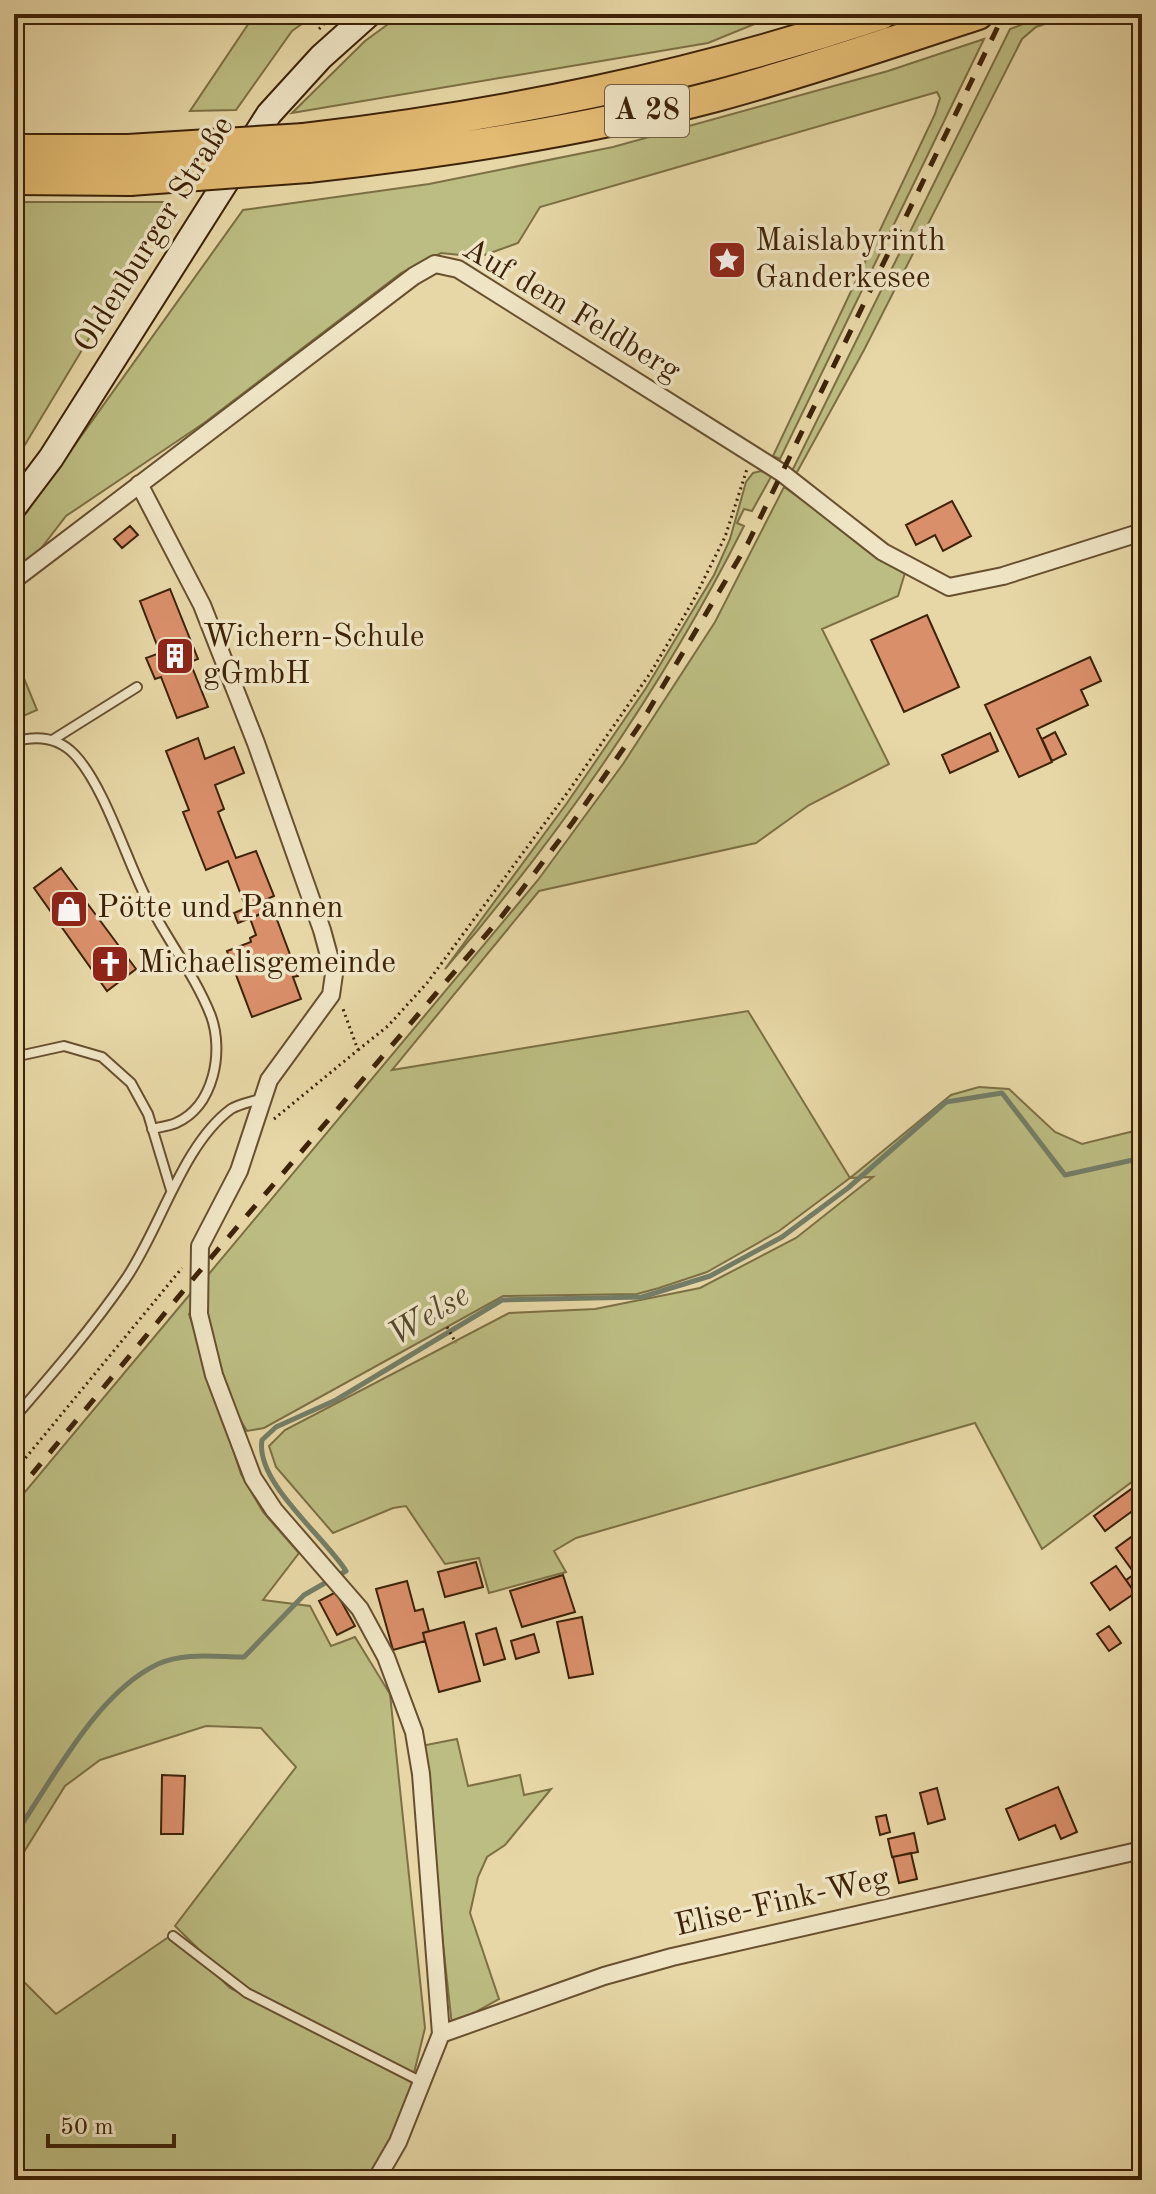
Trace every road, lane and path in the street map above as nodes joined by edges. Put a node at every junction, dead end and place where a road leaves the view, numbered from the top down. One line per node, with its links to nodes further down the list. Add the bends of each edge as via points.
1 (369, 14): 9 (main road, Oldenburger Straße, via 269,114 51,458)
2 (881, 14): 5 (highway, A 28, via 608,91)
3 (978, 14): 5 (highway, A 28, via 687,102 509,139 407,156)
4 (14, 150): 5 (highway, A 28, bridge)
5 (306, 153): 6 (highway, A 28, bridge, via 130,180)
6 (14, 179)
7 (754, 455): 8 (street, Auf dem Feldberg, via 458,269 435,264); 10 (street, Auf dem Feldberg, via 883,552 949,587 1003,576); 16 (path, via 725,537 651,672 427,983)
8 (139, 484): 11 (street, Auf dem Feldberg); 15 (street, via 202,605 256,743 322,930)
9 (14, 507)
10 (1142, 532)
11 (14, 580)
12 (137, 687): 13 (lane)
13 (54, 739): 14 (lane); 19 (lane, via 89,773 147,900 211,1017 216,1055 211,1085 196,1108 176,1123)
14 (14, 742)
15 (333, 982): 16 (path); 18 (street, via 331,995 277,1066)
16 (358, 1050): 20 (path)
17 (14, 1057): 19 (lane, via 64,1046 102,1057 131,1083)
18 (260, 1099): 20 (street); 21 (lane, via 233,1108 221,1119)
19 (152, 1129): 21 (lane)
20 (253, 1137): 22 (street)
21 (171, 1190): 25 (lane, via 147,1249 105,1310)
22 (200, 1246): 26 (path); 29 (street, via 199,1314 214,1375 253,1478 360,1609 386,1657 414,1732)
23 (447, 1327): 24 (path)
24 (456, 1343)
25 (14, 1418)
26 (14, 1472)
27 (1142, 1850): 29 (street, Elise-Fink-Weg, via 672,1957)
28 (173, 1936): 30 (lane, via 247,1993)
29 (441, 2034): 30 (street)
30 (422, 2082): 31 (street)
31 (376, 2180)

